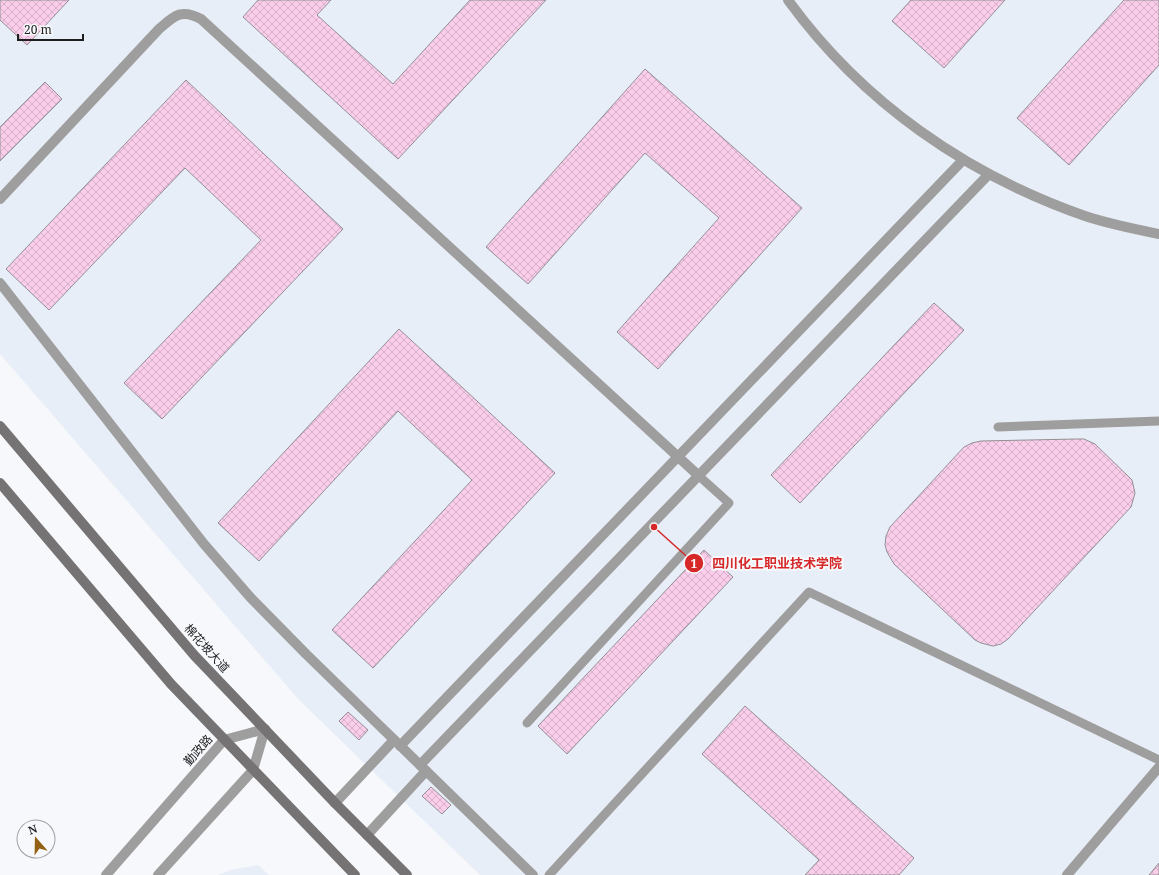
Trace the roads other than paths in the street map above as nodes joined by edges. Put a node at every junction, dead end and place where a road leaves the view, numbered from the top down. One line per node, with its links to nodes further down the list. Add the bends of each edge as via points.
1 (788, 0): 2 (street, via 830,52 861,83 894,112)
2 (963, 160): 3 (street); 10 (street)
3 (989, 174): 5 (street, via 1045,201 1087,216); 11 (street)
4 (0, 199): 10 (street, via 159,29 177,15 193,14)
5 (1159, 234)
6 (0, 283): 16 (street, via 235,580)
7 (1159, 421): 9 (lane)
8 (0, 426): 14 (main road, 棉花坡大道, via 194,655)
9 (998, 427)
10 (678, 457): 11 (street); 16 (street)
11 (699, 476): 13 (lane, via 729,503); 19 (street)
12 (0, 483): 15 (main road, via 171,684)
13 (527, 723)
14 (264, 729): 15 (street, 勤政路); 20 (street); 21 (main road, 棉花坡大道)
15 (224, 740): 20 (main road); 23 (street, 勤政路)
16 (397, 743): 19 (street); 21 (street)
17 (1159, 760): 28 (lane, via 809,592)
18 (1159, 767): 29 (street)
19 (423, 768): 22 (street); 27 (street)
20 (253, 770): 24 (street); 25 (main road)
21 (335, 803): 22 (main road, 棉花坡大道)
22 (367, 835): 26 (main road, 棉花坡大道)
23 (106, 875)
24 (158, 875)
25 (355, 875)
26 (407, 875)
27 (533, 875)
28 (549, 875)
29 (1067, 875)

